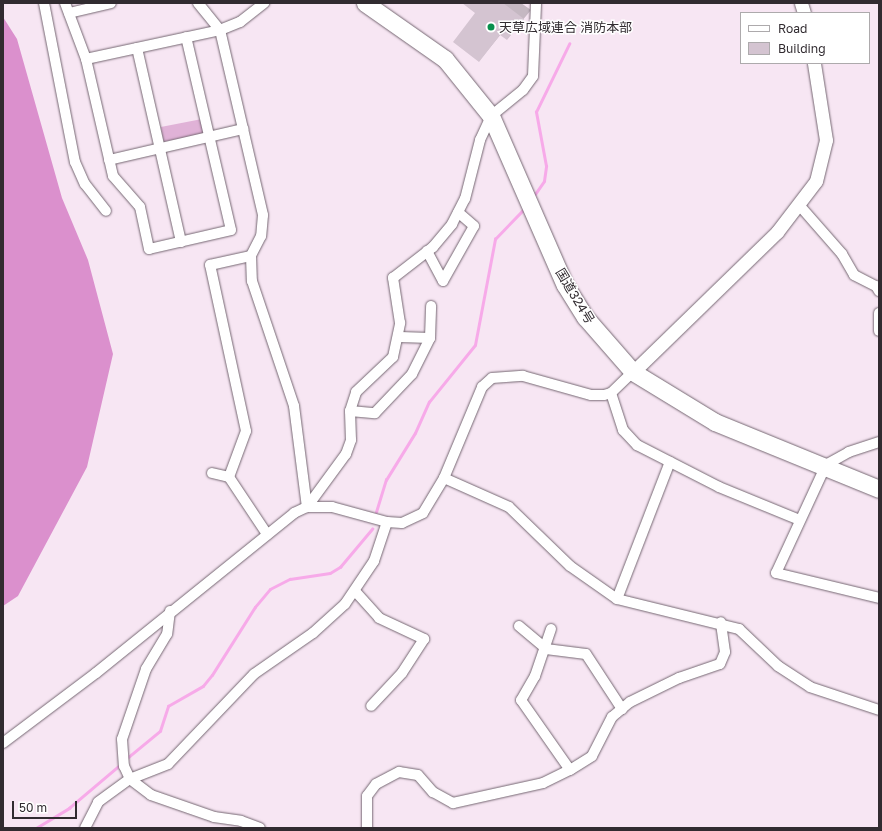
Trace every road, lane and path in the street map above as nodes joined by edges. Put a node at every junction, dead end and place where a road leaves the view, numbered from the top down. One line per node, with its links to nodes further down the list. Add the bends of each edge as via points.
1 (44, 3): 19 (street, via 75,162 85,184)
2 (112, 3): 7 (street)
3 (198, 3): 8 (street)
4 (264, 3): 8 (street, via 240,22)
5 (365, 3): 13 (highway, 国道324号, via 444,60)
6 (536, 3): 13 (street, via 533,76 523,90)
7 (67, 8): 11 (street)
8 (220, 30): 9 (street); 14 (street)
9 (186, 37): 10 (street); 15 (street)
10 (137, 48): 11 (street); 16 (street)
11 (86, 59): 17 (street)
12 (814, 64): 18 (street, via 826,140 816,181)
13 (491, 116): 20 (street); 30 (highway, 国道324号, via 536,222 585,317)
14 (243, 129): 15 (street); 23 (street, via 263,215 261,236)
15 (209, 137): 16 (street); 21 (street, via 231,230)
16 (160, 148): 17 (street); 21 (street)
17 (109, 160): 21 (street, via 113,176 140,207 149,249)
18 (800, 206): 24 (street, via 842,254 854,275 876,286); 30 (street)
19 (106, 211)
20 (458, 212): 22 (street); 22 (street, via 474,226 443,281)
21 (181, 242)
22 (427, 251): 28 (street, via 393,278)
23 (251, 256): 37 (street, via 210,265 246,431); 40 (street, via 252,281 294,406)
24 (879, 292)
25 (431, 306): 29 (street)
26 (879, 313): 27 (street)
27 (879, 331)
28 (400, 337): 29 (street); 32 (street, via 394,356 356,392)
29 (430, 338): 32 (street, via 412,374 375,412)
30 (633, 372): 31 (street); 35 (highway, 国道324号, via 716,422)
31 (611, 394): 34 (street, via 624,430 637,445); 38 (street, via 591,395 523,376 492,378 482,387)
32 (350, 412): 40 (street, via 351,440 346,454)
33 (879, 442): 35 (street, via 849,452)
34 (670, 462): 41 (street, via 719,487); 46 (street)
35 (826, 465): 39 (highway, 国道324号); 41 (street)
36 (212, 473): 37 (street)
37 (229, 477): 43 (street)
38 (444, 478): 42 (street, via 424,513 402,523); 46 (street, via 509,507 570,566)
39 (879, 489)
40 (306, 507): 42 (street, via 344,509); 43 (street)
41 (800, 520): 45 (street, via 776,573)
42 (387, 522): 44 (street, via 374,561)
43 (268, 534): 47 (street)
44 (355, 591): 52 (street, via 379,618 424,639 402,673); 57 (street, via 313,633 254,674 168,764)
45 (879, 598)
46 (617, 599): 48 (street)
47 (170, 611): 55 (street, via 96,673); 57 (street, via 167,634 146,669 122,739 124,766)
48 (721, 622): 53 (street, via 725,652 720,664 679,678); 54 (street, via 739,629 778,666 810,687)
49 (519, 626): 51 (street)
50 (551, 629): 51 (street)
51 (546, 649): 53 (street, via 586,654); 56 (street, via 522,700)
52 (370, 706)
53 (622, 709): 56 (street, via 612,717 592,756)
54 (879, 710)
55 (3, 743)
56 (570, 770): 60 (street, via 543,783 453,803 433,792 418,775 400,772 376,784 367,796)
57 (130, 779): 58 (street, via 98,802); 59 (street, via 151,795 214,817 241,820)
58 (85, 828)
59 (260, 828)
60 (367, 828)

